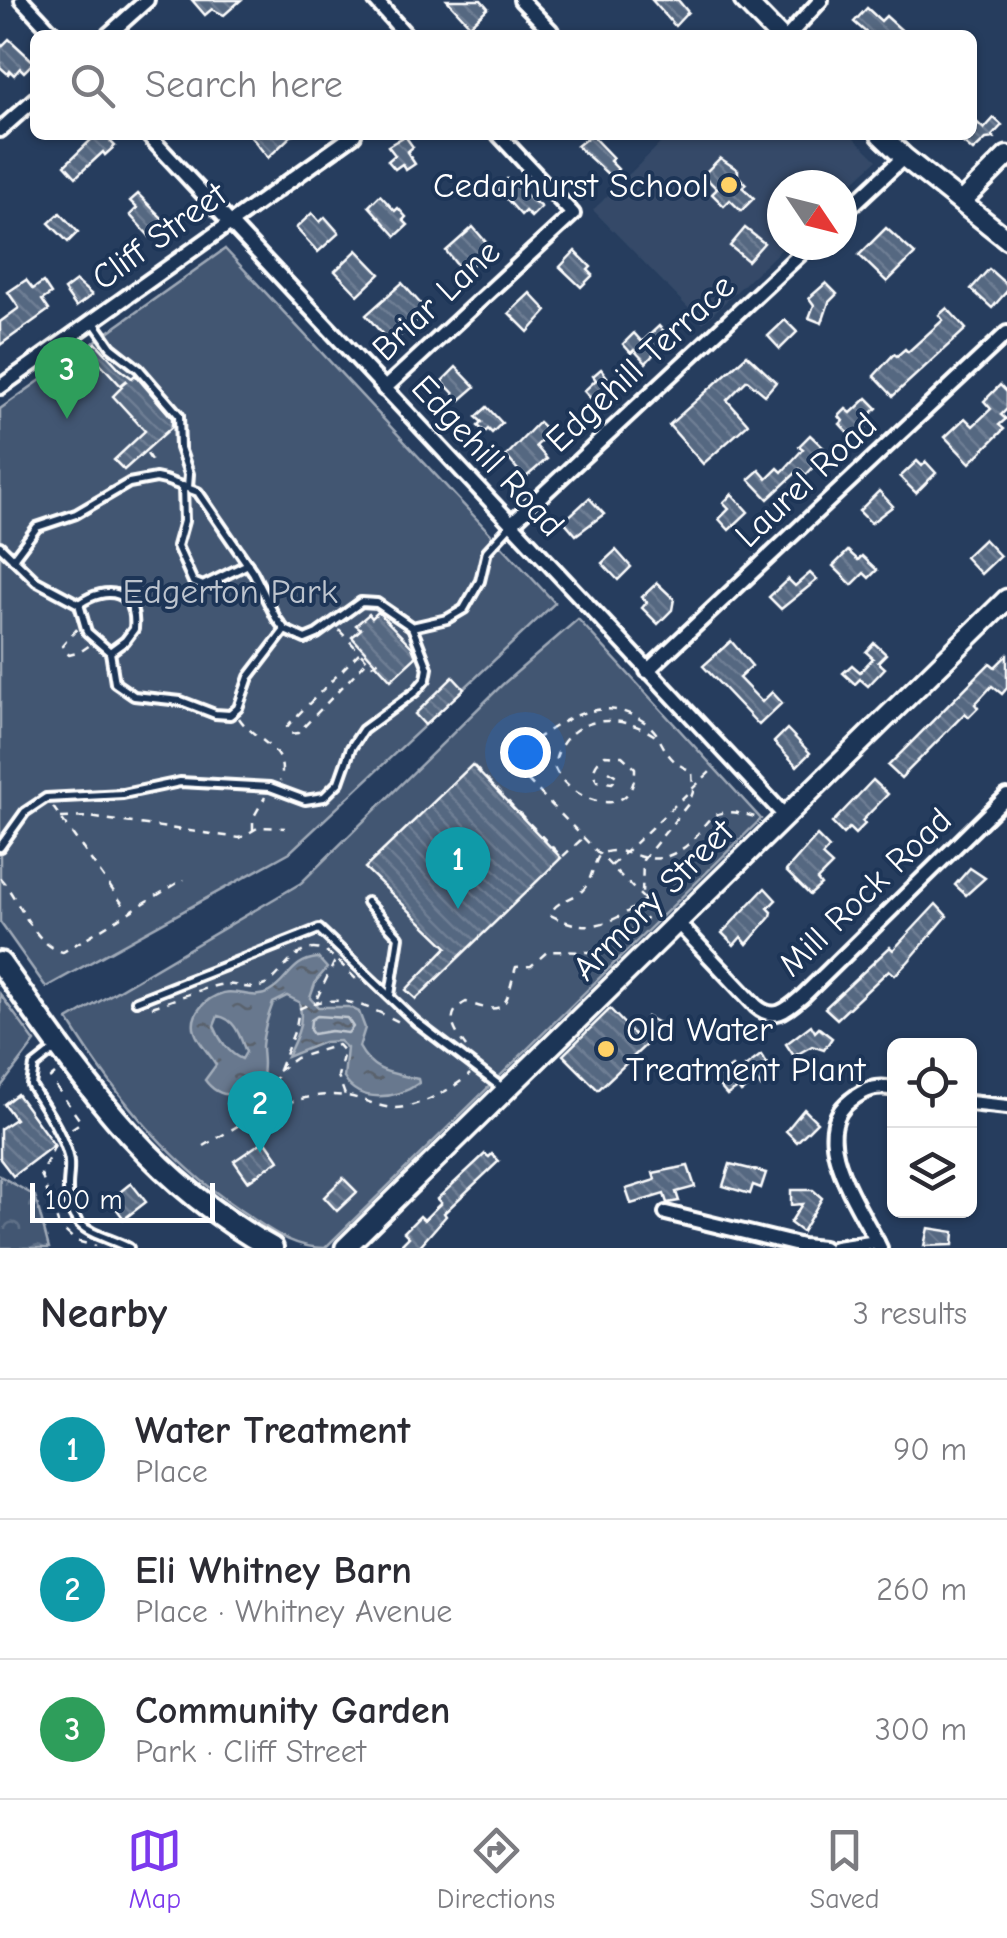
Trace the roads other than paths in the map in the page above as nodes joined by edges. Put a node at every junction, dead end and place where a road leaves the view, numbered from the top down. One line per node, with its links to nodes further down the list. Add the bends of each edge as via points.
1 (22, 0): 7 (street)
2 (148, 0): 8 (street)
3 (375, 0): 9 (street)
4 (522, 0): 10 (street)
5 (744, 0): 11 (main road)
6 (821, 0): 12 (street)
7 (50, 30)
8 (114, 30)
9 (402, 30)
10 (550, 30)
11 (773, 30)
12 (794, 30)
13 (30, 103): 14 (street)
14 (0, 130)
15 (153, 140): 23 (street, Edgehill Road)
16 (347, 140): 23 (street, Cliff Street)
17 (503, 140): 29 (street, Briar Lane, via 573,214)
18 (886, 140): 20 (main road)
19 (1007, 156): 22 (main road)
20 (904, 158): 21 (street); 22 (main road)
21 (857, 202)
22 (961, 202): 24 (main road)
23 (230, 223): 26 (street, Cliff Street); 29 (street, Edgehill Road)
24 (1007, 239)
25 (794, 260): 31 (street, Edgehill Terrace)
26 (92, 321): 28 (street, Cliff Street); 30 (lane, via 181,419)
27 (1007, 333): 40 (street, Laurel Road)
28 (0, 387)
29 (384, 389): 31 (street, Edgehill Road)
30 (186, 486): 33 (lane, via 156,478 129,483 76,514 37,527); 34 (lane, via 198,492); 34 (lane, via 177,546 193,582 203,586)
31 (511, 524): 37 (lane, via 487,551 464,608); 40 (street, Edgehill Road)
32 (0, 546): 33 (lane)
33 (13, 559): 36 (lane, via 36,581)
34 (248, 564): 38 (lane)
35 (1007, 599): 42 (main road, Armory Street)
36 (79, 604): 39 (lane, via 87,632); 39 (lane, via 110,592 131,608 134,629)
37 (412, 627): 38 (lane, via 369,601 310,638); 43 (lane, via 426,679 363,730 337,786 324,797 180,782 123,794 46,798 25,812)
38 (285, 630): 39 (lane, via 249,677 235,712 215,714 124,691 113,676)
39 (110, 652)
40 (647, 670): 42 (street, Edgehill Road)
41 (1007, 796): 45 (street, Mill Rock Road, via 803,996 774,1015 756,1006)
42 (778, 822): 45 (main road, Armory Street)
43 (0, 847)
44 (367, 902): 47 (lane, via 399,937)
45 (670, 920): 51 (main road, Armory Street)
46 (0, 962): 49 (main road)
47 (390, 996): 48 (lane, via 319,929); 51 (lane)
48 (136, 1001)
49 (59, 1046): 56 (lane, via 34,1066 31,1085 70,1160 71,1215); 57 (main road, via 158,1167)
50 (887, 1088): 55 (street, via 862,1091 844,1105 833,1150)
51 (506, 1091): 58 (main road, Armory Street)
52 (977, 1105): 53 (street)
53 (1007, 1107)
54 (666, 1213): 59 (street)
55 (878, 1245): 60 (street)
56 (129, 1248)
57 (272, 1248)
58 (345, 1248)
59 (824, 1248)
60 (836, 1248)

